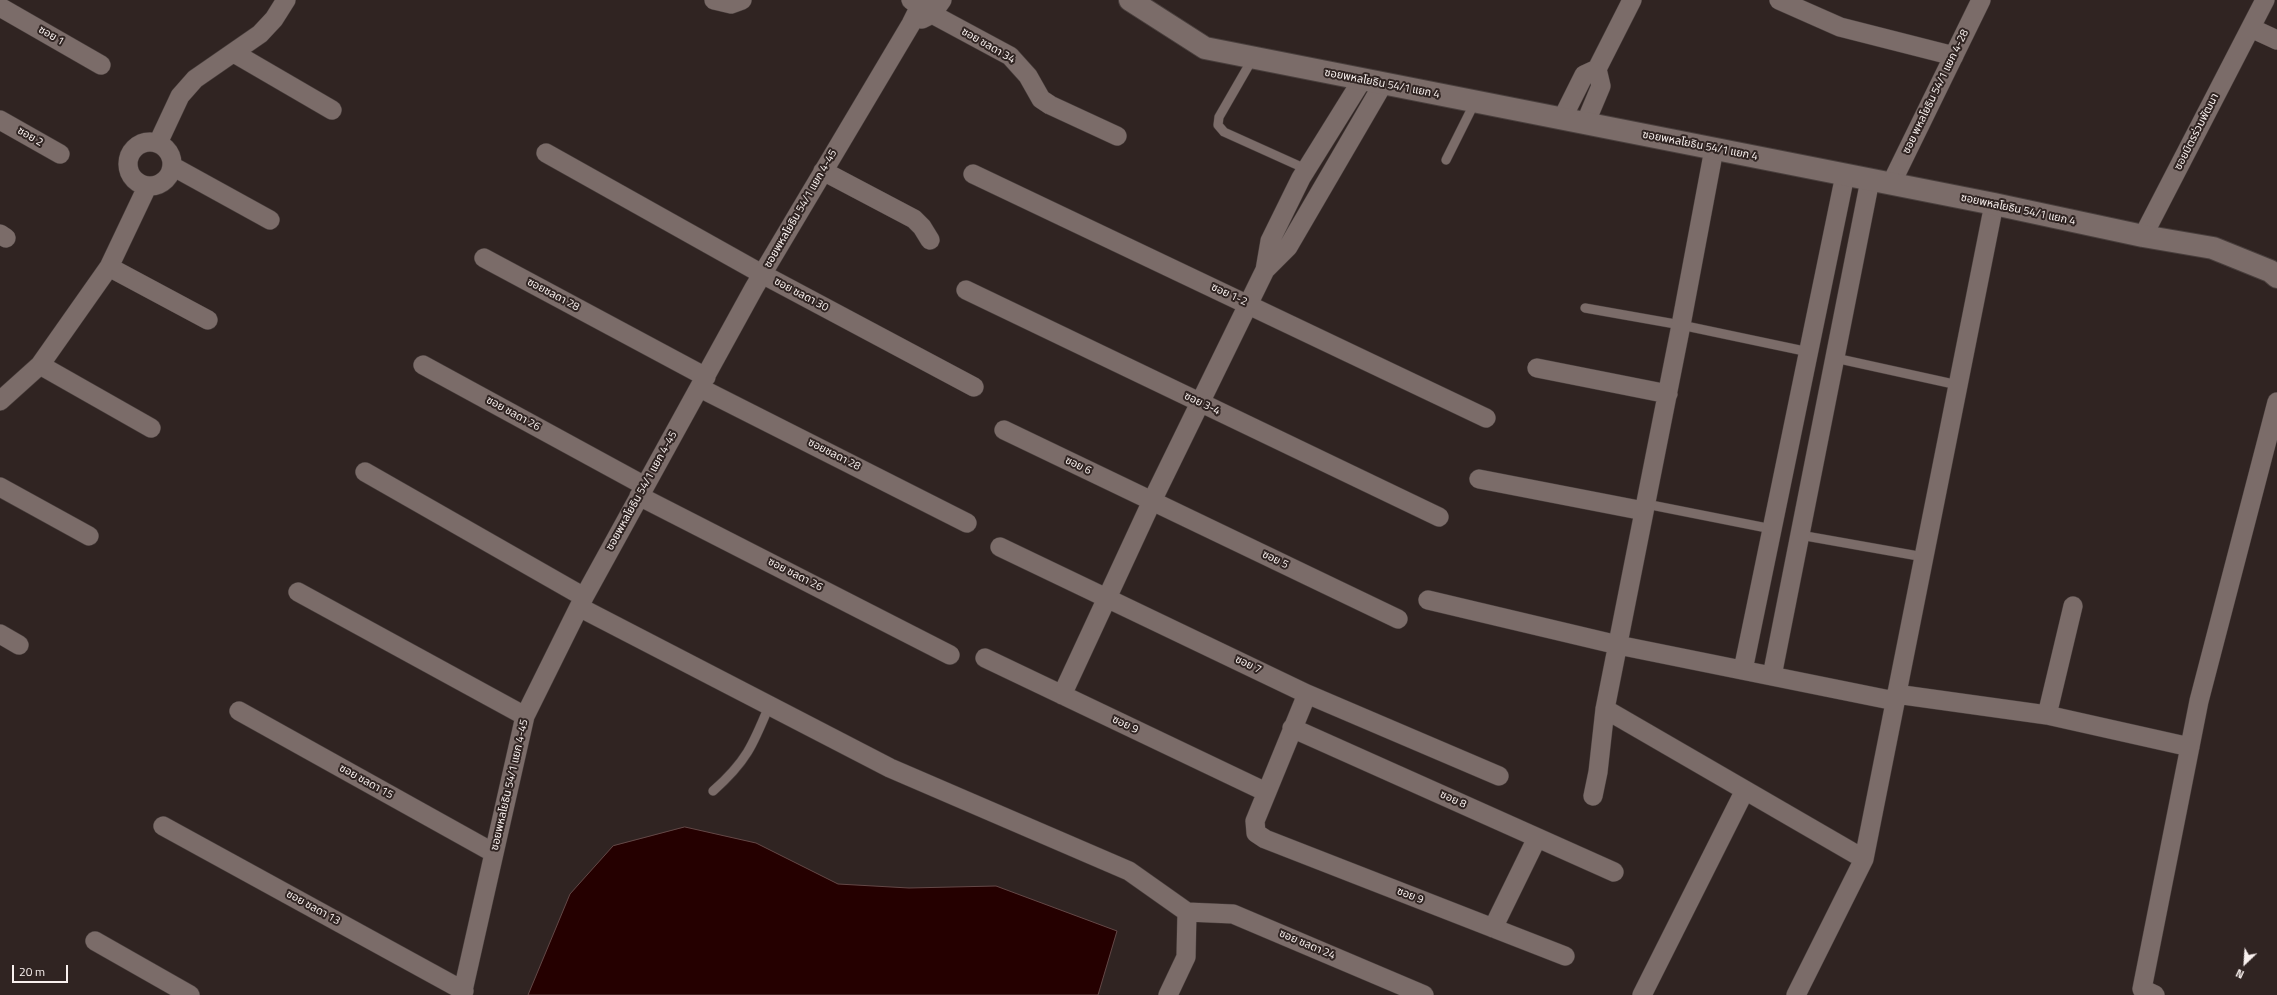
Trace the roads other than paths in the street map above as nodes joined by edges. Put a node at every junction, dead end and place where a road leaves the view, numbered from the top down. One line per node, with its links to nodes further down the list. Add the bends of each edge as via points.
1 (286, 0): 13 (street, via 274,19 260,34)
2 (714, 0): 3 (street, via 731,4)
3 (742, 0)
4 (1632, 0): 17 (street)
5 (1779, 0): 14 (street, via 1846,29)
6 (1981, 0): 14 (street, ซอย พหลโยธิน 54/1 แยก 4-28)
7 (2265, 0): 11 (street, ซอยมิตรร่วมพัฒนา)
8 (925, 4): 25 (street, ซอย ชลดา 34, via 1010,56 1028,76 1042,99 1050,105); 33 (street, ซอยพหลโยธิน 54/1 แยก 4-45)
9 (1144, 4): 15 (street, ซอยพหลโยธิน 54/1 แยก 4, via 1205,48)
10 (0, 7): 16 (street, ซอย 1)
11 (2251, 28): 12 (street); 43 (street, ซอยมิตรร่วมพัฒนา)
12 (2277, 40)
13 (234, 53): 21 (street); 26 (street, via 195,79 180,96)
14 (1954, 56): 37 (street, ซอย พหลโยธิน 54/1 แยก 4-28)
15 (1253, 58): 18 (street, ซอยพหลโยธิน 54/1 แยก 4); 32 (lane, via 1219,116 1218,125 1224,132)
16 (101, 65)
17 (1597, 69): 22 (street, via 1584,75); 24 (street, via 1601,86)
18 (1362, 80): 19 (street, ซอยพหลโยธิน 54/1 แยก 4); 32 (street)
19 (1383, 84): 20 (street, ซอยพหลโยธิน 54/1 แยก 4); 47 (street, via 1288,247)
20 (1475, 102): 22 (street, ซอยพหลโยธิน 54/1 แยก 4); 30 (lane)
21 (332, 110)
22 (1562, 119): 24 (street, ซอยพหลโยธิน 54/1 แยก 4)
23 (0, 120): 29 (street, ซอย 2)
24 (1585, 124): 27 (street, ซอยพหลโยธิน 54/1 แยก 4)
25 (1117, 136)
26 (158, 143): 31 (street, via 169,152); 38 (street, via 140,144 132,150 128,158 127,168 131,177)
27 (1714, 149): 35 (street, ซอยพหลโยธิน 54/1 แยก 4); 54 (street)
28 (546, 153): 49 (street, ซอย ชลดา 30)
29 (60, 154)
30 (1446, 160)
31 (172, 166): 38 (street, via 170,175 164,182); 40 (street)
32 (1306, 169): 47 (street, via 1270,241)
33 (823, 171): 44 (street, via 914,219); 49 (street, ซอยพหลโยธิน 54/1 แยก 4-45)
34 (973, 174): 51 (street, ซอย 1-2)
35 (1845, 175): 36 (street, ซอยพหลโยธิน 54/1 แยก 4); 41 (street)
36 (1870, 180): 37 (street, ซอยพหลโยธิน 54/1 แยก 4); 42 (street)
37 (1891, 184): 39 (street, ซอยพหลโยธิน 54/1 แยก 4)
38 (147, 187): 46 (street)
39 (1994, 204): 43 (street, ซอยพหลโยธิน 54/1 แยก 4); 61 (street)
40 (270, 220)
41 (1834, 231): 42 (street); 55 (street)
42 (1859, 236): 56 (street)
43 (2143, 236): 48 (street, ซอยพหลโยธิน 54/1 แยก 4, via 2213,248)
44 (930, 240)
45 (484, 258): 60 (street, ซอยชลดา 28)
46 (109, 267): 53 (street); 57 (street)
47 (1265, 270): 51 (street)
48 (2274, 272)
49 (762, 274): 60 (street, ซอยพหลโยธิน 54/1 แยก 4-45); 62 (street, ซอย ชลดา 30)
50 (966, 290): 66 (street, ซอย 3-4)
51 (1248, 304): 66 (street); 67 (street, ซอย 1-2)
52 (1585, 308): 54 (lane)
53 (208, 320)
54 (1681, 325): 55 (lane); 63 (street)
55 (1809, 352): 70 (street)
56 (1835, 358): 61 (lane); 71 (street)
57 (40, 365): 64 (street); 68 (street)
58 (423, 365): 75 (street, ซอย ชลดา 26)
59 (1537, 368): 63 (street)
60 (703, 383): 75 (street, ซอยพหลโยธิน 54/1 แยก 4-45); 79 (street, ซอยชลดา 28)
61 (1958, 385): 84 (street)
62 (974, 387)
63 (1668, 394): 77 (street)
64 (0, 401)
65 (2277, 402): 107 (street, via 2199,701)
66 (1200, 403): 76 (street); 78 (street, ซอย 3-4)
67 (1486, 418)
68 (151, 428)
69 (1004, 430): 76 (street, ซอย 6)
70 (1793, 432): 71 (street); 80 (street)
71 (1819, 437): 81 (street)
72 (365, 472): 88 (street)
73 (1479, 479): 77 (street)
74 (0, 487): 82 (street)
75 (642, 491): 88 (street, ซอยพหลโยธิน 54/1 แยก 4-45); 94 (street, ซอย ชลดา 26)
76 (1152, 501): 86 (street); 90 (street, ซอย 5)
77 (1645, 508): 80 (lane); 93 (street)
78 (1439, 517)
79 (967, 523)
80 (1772, 529): 96 (street)
81 (1800, 535): 84 (lane); 97 (street)
82 (88, 536)
83 (1000, 547): 86 (street, ซอย 7)
84 (1924, 557): 100 (street)
85 (298, 592): 105 (street)
86 (1107, 598): 98 (street, ซอย 7); 99 (street)
87 (1428, 600): 93 (street)
88 (581, 602): 101 (street); 105 (street, ซอยพหลโยธิน 54/1 แยก 4-45)
89 (2073, 606): 104 (street)
90 (1398, 619)
91 (0, 634): 92 (street)
92 (19, 645)
93 (1618, 645): 96 (street); 102 (street)
94 (950, 655)
95 (985, 658): 99 (street, ซอย 9)
96 (1743, 670): 97 (street)
97 (1772, 676): 100 (street)
98 (1307, 694): 106 (street); 108 (street, ซอย 7)
99 (1062, 695): 111 (street, ซอย 9)
100 (1896, 697): 104 (street); 116 (street)
101 (769, 706): 110 (lane, via 755,740 741,764); 118 (street, via 890,768 1128,871)
102 (1605, 709): 109 (street); 112 (street)
103 (239, 711): 115 (street, ซอย ชลดา 15)
104 (2047, 715): 107 (street)
105 (525, 716): 115 (street, ซอยพหลโยธิน 54/1 แยก 4-45)
106 (1292, 728): 111 (street); 114 (street, ซอย 8)
107 (2190, 746): 123 (street)
108 (1499, 776)
109 (1745, 790): 116 (street); 127 (street)
110 (713, 791)
111 (1266, 792): 119 (street, ซอย 9, via 1255,821 1256,833 1265,839)
112 (1593, 796)
113 (163, 826): 122 (street, ซอย ชลดา 13)
114 (1537, 838): 117 (street, ซอย 8); 119 (street)
115 (494, 854): 122 (street, ซอยพหลโยธิน 54/1 แยก 4-45)
116 (1864, 859): 128 (street)
117 (1614, 872)
118 (1187, 912): 125 (street, via 1186,957); 126 (street, ซอย ชลดา 24, via 1233,914)
119 (1493, 928): 121 (street, ซอย 9)
120 (95, 941): 124 (street)
121 (1565, 956)
122 (463, 993)
123 (2146, 993)
124 (190, 995)
125 (1168, 995)
126 (1424, 995)
127 (1642, 995)
128 (1796, 995)

